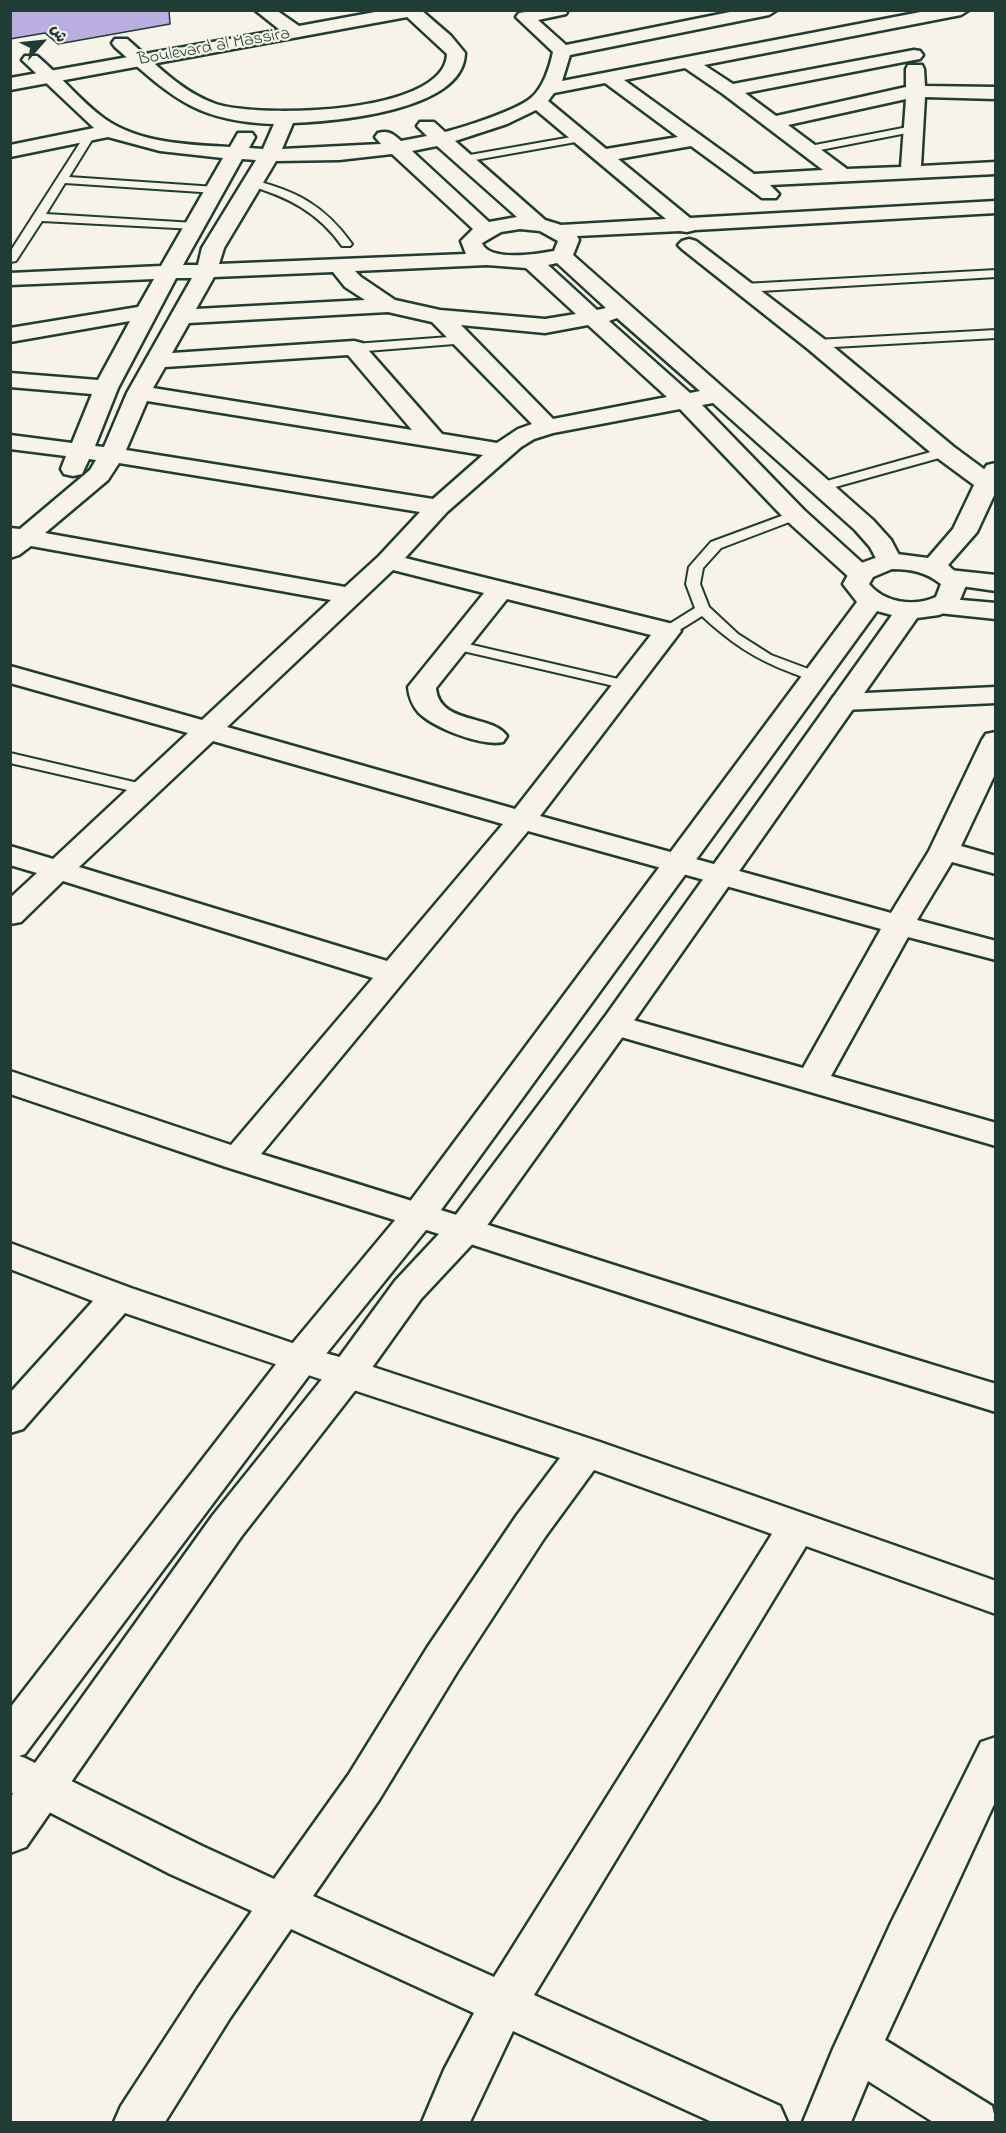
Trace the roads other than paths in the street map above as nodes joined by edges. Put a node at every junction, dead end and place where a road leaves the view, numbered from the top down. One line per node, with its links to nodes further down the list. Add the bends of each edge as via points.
1 (296, 10): 5 (street, Boulevard al Massira)
2 (560, 10): 6 (street)
3 (961, 10): 7 (street)
4 (415, 11): 10 (street, Boulevard al Massira); 29 (street, via 456,53 454,68 427,90)
5 (267, 13): 8 (street, Boulevard al Massira); 10 (street)
6 (521, 14): 15 (street)
7 (914, 19): 12 (street); 16 (street)
8 (247, 20)
9 (771, 22): 12 (street); 15 (street, via 749,14)
10 (297, 33): 19 (street, Boulevard al Massira)
11 (144, 39): 13 (street, Boulevard al Massira)
12 (796, 42): 20 (street)
13 (121, 43): 14 (street, Boulevard al Massira); 19 (street)
14 (99, 48)
15 (562, 51): 28 (street, via 554,81)
16 (914, 55): 25 (street); 26 (street)
17 (53, 56): 18 (street)
18 (31, 60): 21 (street); 22 (street)
19 (142, 61): 22 (street, Boulevard al Massira); 31 (street, via 186,97 209,107)
20 (689, 63): 23 (street); 25 (street)
21 (10, 64)
22 (51, 77): 24 (street, Boulevard al Massira); 35 (street, via 67,96)
23 (610, 78): 28 (street); 39 (street)
24 (10, 84)
25 (730, 90): 33 (street)
26 (916, 91): 27 (street); 33 (street); 34 (street)
27 (996, 93)
28 (543, 96): 37 (street, via 519,113); 38 (street)
29 (401, 101): 30 (street); 37 (street)
30 (357, 111): 32 (street); 40 (street)
31 (255, 117): 32 (street); 43 (street)
32 (286, 118): 44 (street)
33 (773, 122): 41 (street)
34 (913, 129): 41 (lane); 48 (street)
35 (110, 131): 36 (street); 43 (street, via 165,146)
36 (90, 135): 42 (street); 50 (lane)
37 (440, 138): 40 (street); 46 (street)
38 (583, 138): 45 (street); 46 (lane)
39 (694, 140): 45 (street); 51 (street)
40 (398, 149): 44 (street, via 345,155); 59 (street)
41 (810, 149): 49 (street)
42 (10, 151)
43 (237, 154): 44 (street); 53 (street)
44 (270, 154): 52 (street)
45 (605, 155): 60 (street)
46 (464, 159): 57 (street)
47 (996, 168): 48 (street)
48 (911, 172): 49 (street)
49 (843, 176): 51 (street)
50 (62, 180): 53 (lane); 55 (lane)
51 (752, 180): 56 (street)
52 (252, 183): 62 (lane, via 304,201 335,226); 65 (street)
53 (216, 190): 58 (street)
54 (996, 207): 56 (street)
55 (38, 217): 58 (lane); 73 (lane)
56 (797, 218): 60 (street)
57 (537, 224): 59 (street, via 502,224); 64 (street)
58 (195, 226): 67 (street)
59 (478, 235): 62 (street); 70 (street, via 474,250)
60 (675, 240): 61 (street); 64 (street); 64 (street); 77 (street)
61 (724, 243)
62 (346, 244): 63 (street)
63 (324, 245)
64 (563, 245): 71 (street); 79 (street)
65 (213, 248): 66 (street); 67 (street); 74 (street)
66 (235, 248)
67 (181, 249): 68 (street); 75 (street)
68 (158, 251)
69 (35, 257): 73 (street)
70 (487, 259): 71 (street); 72 (street)
71 (532, 262): 83 (street)
72 (338, 265): 74 (street); 78 (street, via 353,282)
73 (11, 266): 75 (street)
74 (207, 270): 75 (street); 81 (street)
75 (168, 272): 80 (street)
76 (996, 273): 77 (lane)
77 (744, 288): 87 (street)
78 (388, 305): 81 (street); 82 (street)
79 (622, 311): 83 (street); 93 (street)
80 (146, 312): 85 (street); 91 (street)
81 (179, 317): 89 (street)
82 (440, 317): 83 (street, via 545,326); 86 (street)
83 (592, 318): 94 (street)
84 (996, 334): 87 (lane)
85 (10, 335)
86 (464, 340): 88 (lane); 95 (street)
87 (816, 344): 99 (street)
88 (354, 348): 89 (street); 96 (street)
89 (158, 361): 92 (street)
90 (10, 380): 91 (street)
91 (106, 388): 102 (street)
92 (139, 393): 96 (street); 101 (street)
93 (717, 395): 94 (street); 103 (street)
94 (685, 401): 95 (street); 105 (street)
95 (548, 427): 98 (street, via 526,434)
96 (434, 440): 98 (street)
97 (10, 442): 102 (street)
98 (501, 451): 106 (street)
99 (945, 452): 103 (lane); 104 (street)
100 (10, 463): 102 (street)
101 (106, 465): 102 (street); 106 (street)
102 (76, 471): 107 (street)
103 (821, 487): 109 (street, via 882,544)
104 (989, 488): 110 (street)
105 (795, 515): 112 (street); 116 (lane, via 716,545 696,567 693,584)
106 (429, 516): 108 (street)
107 (17, 541): 114 (street)
108 (388, 561): 113 (street); 114 (street)
109 (890, 561): 110 (street, via 910,561); 112 (street, via 872,565)
110 (941, 572): 111 (street); 115 (street, via 954,583 954,593 948,600)
111 (996, 583)
112 (865, 587): 115 (street, via 891,608); 121 (street)
113 (500, 590): 118 (street); 119 (street)
114 (349, 596): 125 (street)
115 (924, 608): 117 (street); 124 (street)
116 (703, 609): 118 (lane); 121 (lane, via 733,637 766,658)
117 (996, 611)
118 (668, 631): 122 (street)
119 (455, 645): 122 (lane); 126 (street, via 422,687 424,704 440,716)
120 (10, 674): 125 (street)
121 (814, 676): 134 (street)
122 (627, 686): 131 (street)
123 (996, 695): 124 (street)
124 (844, 702): 137 (street)
125 (209, 730): 130 (street); 131 (street)
126 (493, 736)
127 (996, 740): 129 (street)
128 (10, 758): 130 (lane)
129 (987, 780): 132 (street)
130 (145, 789): 136 (street)
131 (522, 820): 134 (street); 141 (street)
132 (944, 851): 135 (street); 139 (street)
133 (10, 855): 136 (street)
134 (676, 864): 137 (street); 147 (street)
135 (996, 865)
136 (57, 869): 138 (street); 141 (street)
137 (720, 875): 139 (street); 142 (street)
138 (10, 915)
139 (899, 924): 140 (street); 144 (street)
140 (996, 951)
141 (394, 974): 146 (street)
142 (615, 1025): 144 (street); 148 (street)
143 (10, 1082): 146 (street)
144 (811, 1083): 145 (street)
145 (996, 1135)
146 (238, 1159): 147 (street)
147 (418, 1216): 148 (street); 151 (street)
148 (465, 1229): 152 (street, via 408,1290); 153 (street)
149 (10, 1255): 150 (street)
150 (118, 1297): 151 (street); 154 (street)
151 (300, 1360): 152 (street); 158 (street)
152 (348, 1373): 155 (street); 160 (street)
153 (996, 1398)
154 (10, 1419)
155 (586, 1452): 156 (street); 162 (street, via 531,1526 364,1787)
156 (796, 1529): 157 (street); 163 (street)
157 (996, 1598)
158 (10, 1742)
159 (996, 1755): 164 (street)
160 (27, 1779): 161 (street); 162 (street)
161 (10, 1834)
162 (282, 1904): 163 (street); 165 (street)
163 (503, 2004): 166 (street); 167 (street)
164 (856, 2049): 168 (street); 169 (street)
165 (138, 2122)
166 (446, 2122)
167 (763, 2122)
168 (827, 2122)
169 (975, 2122)

